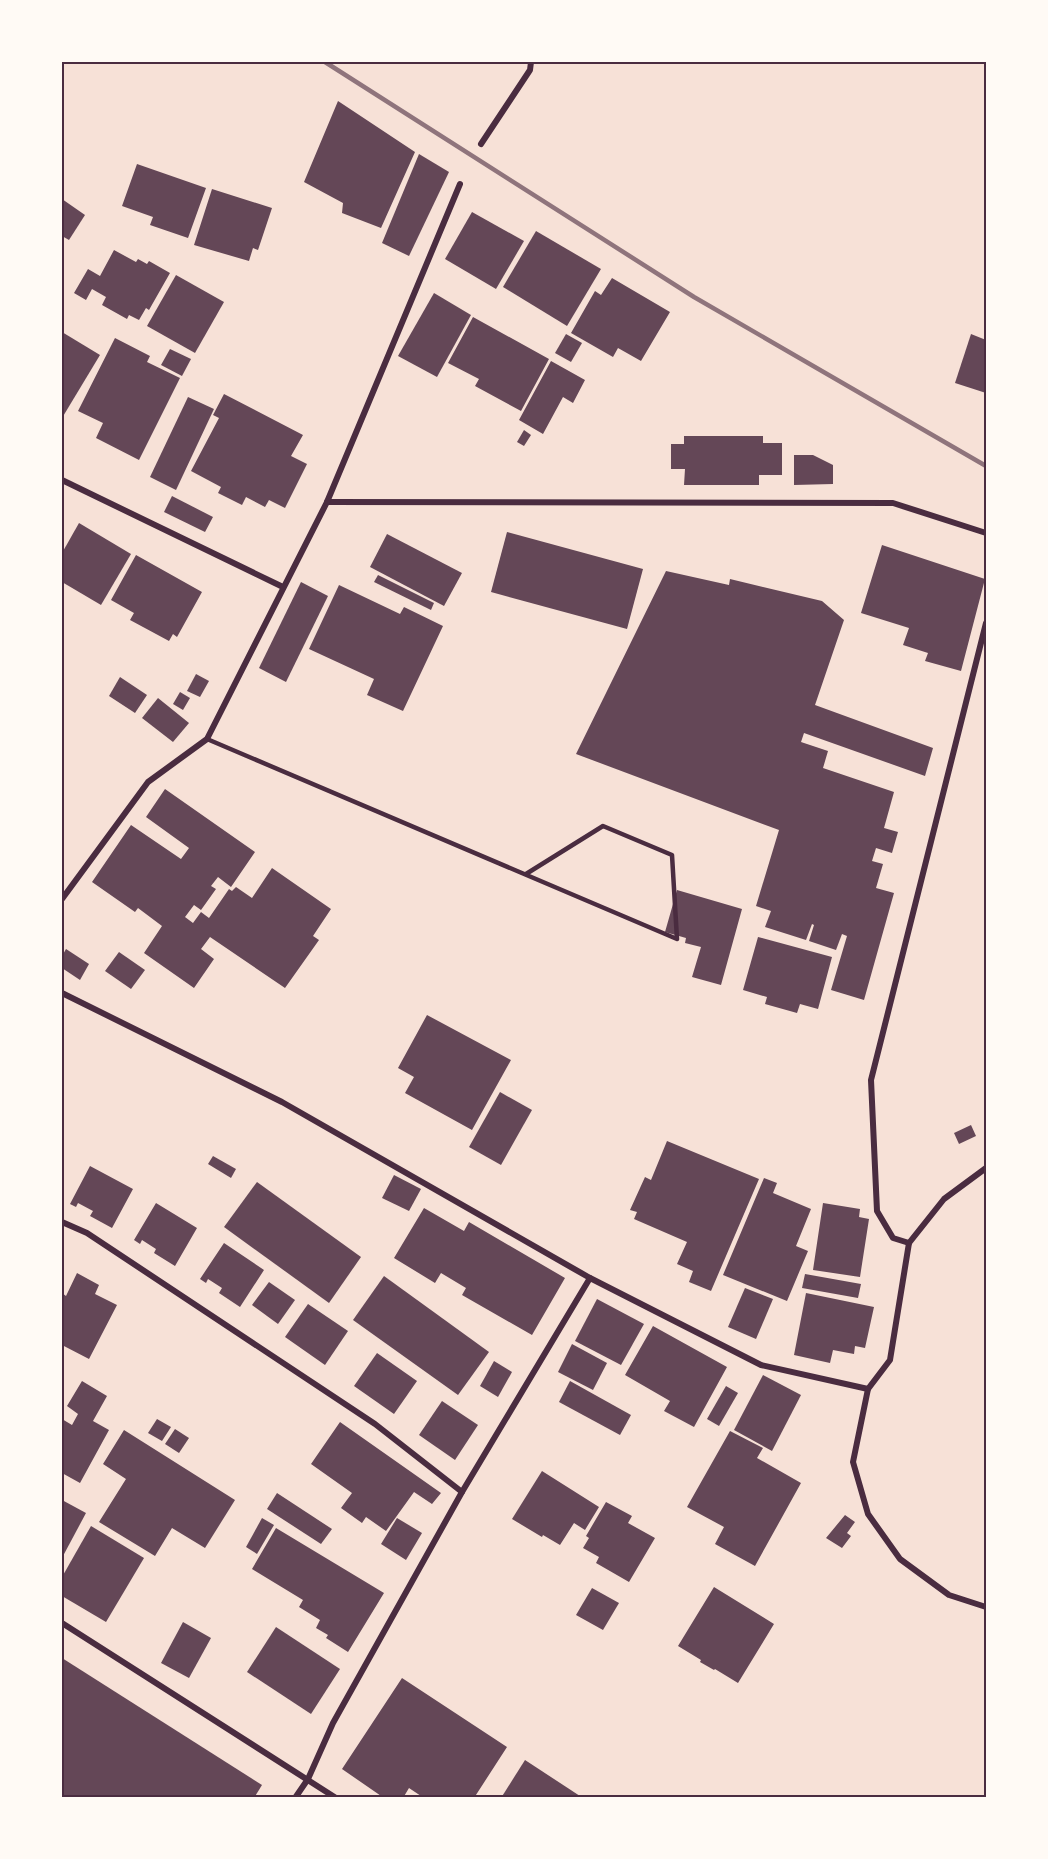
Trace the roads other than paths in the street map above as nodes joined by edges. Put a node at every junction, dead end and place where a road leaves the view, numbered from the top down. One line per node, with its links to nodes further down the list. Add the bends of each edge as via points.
1 (531, 62): 2 (street, via 530,70)
2 (481, 144)
3 (460, 184): 5 (street)
4 (62, 480): 7 (street)
5 (327, 502): 6 (street, via 893,503); 7 (street)
6 (987, 533)
7 (284, 587): 9 (street)
8 (987, 623): 15 (street, via 871,1080 877,1211 893,1238)
9 (207, 740): 10 (lane); 11 (street, via 148,782)
10 (526, 874): 10 (lane, via 591,902 677,939 672,855 603,826)
11 (62, 898)
12 (62, 993): 16 (street, via 282,1101)
13 (987, 1168): 15 (street, via 944,1199)
14 (62, 1222): 18 (street, via 87,1233 375,1424)
15 (909, 1243): 17 (street, via 890,1360)
16 (590, 1278): 17 (street, via 761,1365); 18 (street)
17 (868, 1389): 19 (street, via 853,1462 868,1514 900,1559 948,1595)
18 (462, 1492): 21 (street, via 333,1723)
19 (987, 1607)
20 (62, 1623): 21 (street)
21 (308, 1779): 22 (street); 23 (street)
22 (295, 1797)
23 (336, 1797)

